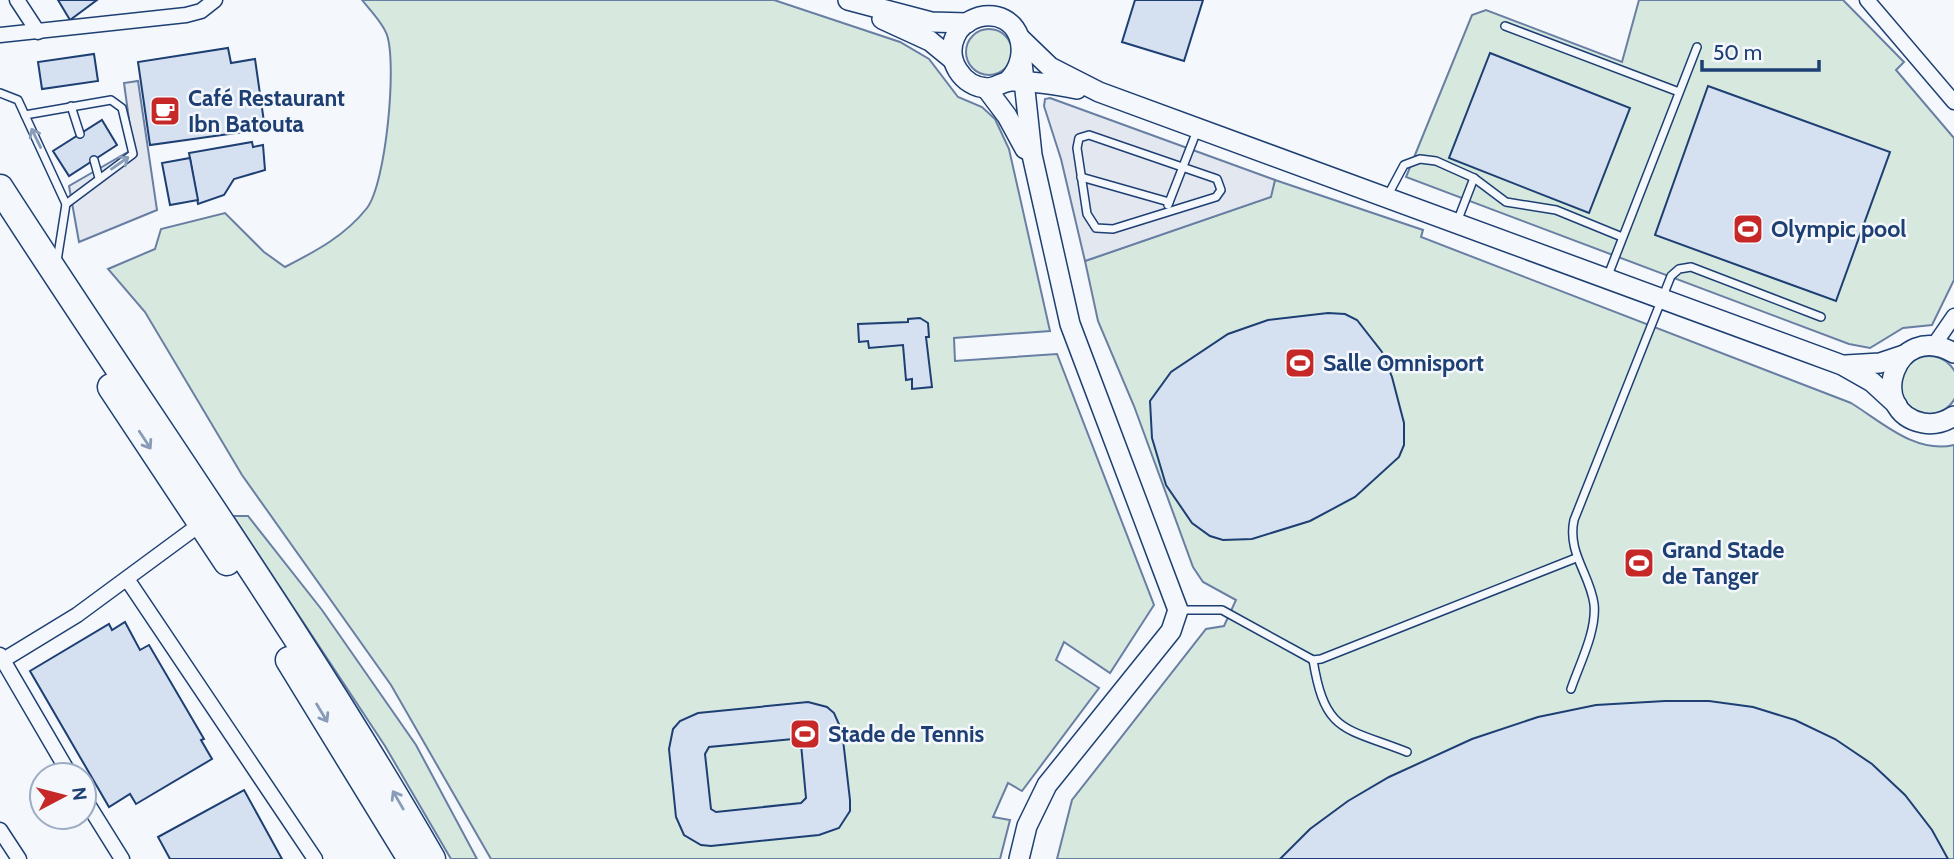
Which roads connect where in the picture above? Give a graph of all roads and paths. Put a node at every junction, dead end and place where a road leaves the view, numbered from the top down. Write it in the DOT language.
graph roads {
  1 [pos="18,0"];
  2 [pos="215,0"];
  3 [pos="848,0"];
  4 [pos="1869,1"];
  5 [pos="868,7"];
  6 [pos="967,23"];
  7 [pos="1505,26"];
  8 [pos="38,32"];
  9 [pos="0,35"];
  10 [pos="1021,39"];
  11 [pos="1697,47"];
  12 [pos="952,59"];
  13 [pos="1017,75"];
  14 [pos="986,88"];
  15 [pos="1099,92"];
  16 [pos="1679,92"];
  17 [pos="0,93"];
  18 [pos="1954,103"];
  19 [pos="71,106"];
  20 [pos="25,115"];
  21 [pos="1199,128"];
  22 [pos="80,134"];
  23 [pos="94,160"];
  24 [pos="1182,168"];
  25 [pos="1081,177"];
  26 [pos="99,178"];
  27 [pos="1474,178"];
  28 [pos="1038,179"];
  29 [pos="0,188"];
  30 [pos="1388,196"];
  31 [pos="1169,202"];
  32 [pos="66,204"];
  33 [pos="1165,212"];
  34 [pos="0,219"];
  35 [pos="1456,223"];
  36 [pos="1622,237"];
  37 [pos="54,272"];
  38 [pos="1606,278"];
  39 [pos="1660,298"];
  40 [pos="1954,316"];
  41 [pos="1821,317"];
  42 [pos="1934,345"];
  43 [pos="1954,353"];
  44 [pos="1904,355"];
  45 [pos="1842,365"];
  46 [pos="1897,405"];
  47 [pos="1954,416"];
  48 [pos="208,519"];
  49 [pos="1576,558"];
  50 [pos="127,579"];
  51 [pos="1178,610"];
  52 [pos="1,659"];
  53 [pos="1313,660"];
  54 [pos="1571,690"];
  55 [pos="1406,752"];
  56 [pos="62,761"];
  57 [pos="98,820"];
  58 [pos="0,830"];
  59 [pos="19,859"];
  60 [pos="122,859"];
  61 [pos="314,859"];
  62 [pos="411,859"];
  63 [pos="432,859"];
  64 [pos="1019,859"];
  1 -- 8 [label="street"];
  2 -- 8 [label="street"];
  3 -- 5 [label="street"];
  4 -- 18 [label="street"];
  5 -- 6 [label="street"];
  5 -- 12 [label="street"];
  6 -- 10 [label="street"];
  6 -- 12 [label="street"];
  7 -- 16 [label="lane"];
  8 -- 9 [label="street"];
  10 -- 13 [label="street"];
  10 -- 15 [label="street"];
  11 -- 16 [label="lane"];
  12 -- 14 [label="street"];
  13 -- 14 [label="street"];
  13 -- 15 [label="street"];
  13 -- 28 [label="street"];
  14 -- 28 [label="street"];
  15 -- 21 [label="street"];
  16 -- 36 [label="lane"];
  17 -- 20 [label="lane"];
  19 -- 20 [label="lane"];
  19 -- 22 [label="lane"];
  26 -- 19 [label="lane, one-way"];
  32 -- 20 [label="lane, one-way"];
  21 -- 24 [label="lane"];
  21 -- 30 [label="street"];
  23 -- 26 [label="lane"];
  24 -- 25 [label="lane"];
  24 -- 31 [label="lane"];
  24 -- 33 [label="lane"];
  25 -- 31 [label="lane"];
  25 -- 33 [label="lane"];
  26 -- 32 [label="lane"];
  27 -- 30 [label="lane"];
  27 -- 35 [label="lane"];
  27 -- 36 [label="lane"];
  28 -- 51 [label="street"];
  29 -- 37 [label="highway"];
  30 -- 35 [label="street"];
  31 -- 33 [label="lane"];
  32 -- 37 [label="lane"];
  34 -- 48 [label="highway, one-way"];
  35 -- 38 [label="street"];
  36 -- 38 [label="lane"];
  37 -- 48 [label="highway"];
  38 -- 39 [label="street"];
  39 -- 41 [label="lane"];
  39 -- 45 [label="street"];
  39 -- 49 [label="lane"];
  40 -- 42 [label="street"];
  42 -- 43 [label="street"];
  42 -- 44 [label="street"];
  44 -- 45 [label="street"];
  44 -- 46 [label="street"];
  45 -- 46 [label="street"];
  46 -- 47 [label="street"];
  48 -- 50 [label="street"];
  48 -- 62 [label="highway, one-way"];
  63 -- 48 [label="highway, one-way"];
  49 -- 53 [label="lane"];
  49 -- 54 [label="lane"];
  50 -- 52 [label="street"];
  50 -- 61 [label="street"];
  51 -- 53 [label="lane"];
  51 -- 64 [label="street"];
  52 -- 56 [label="street"];
  53 -- 55 [label="lane"];
  57 -- 60 [label="street"];
  58 -- 59 [label="street"];
}
